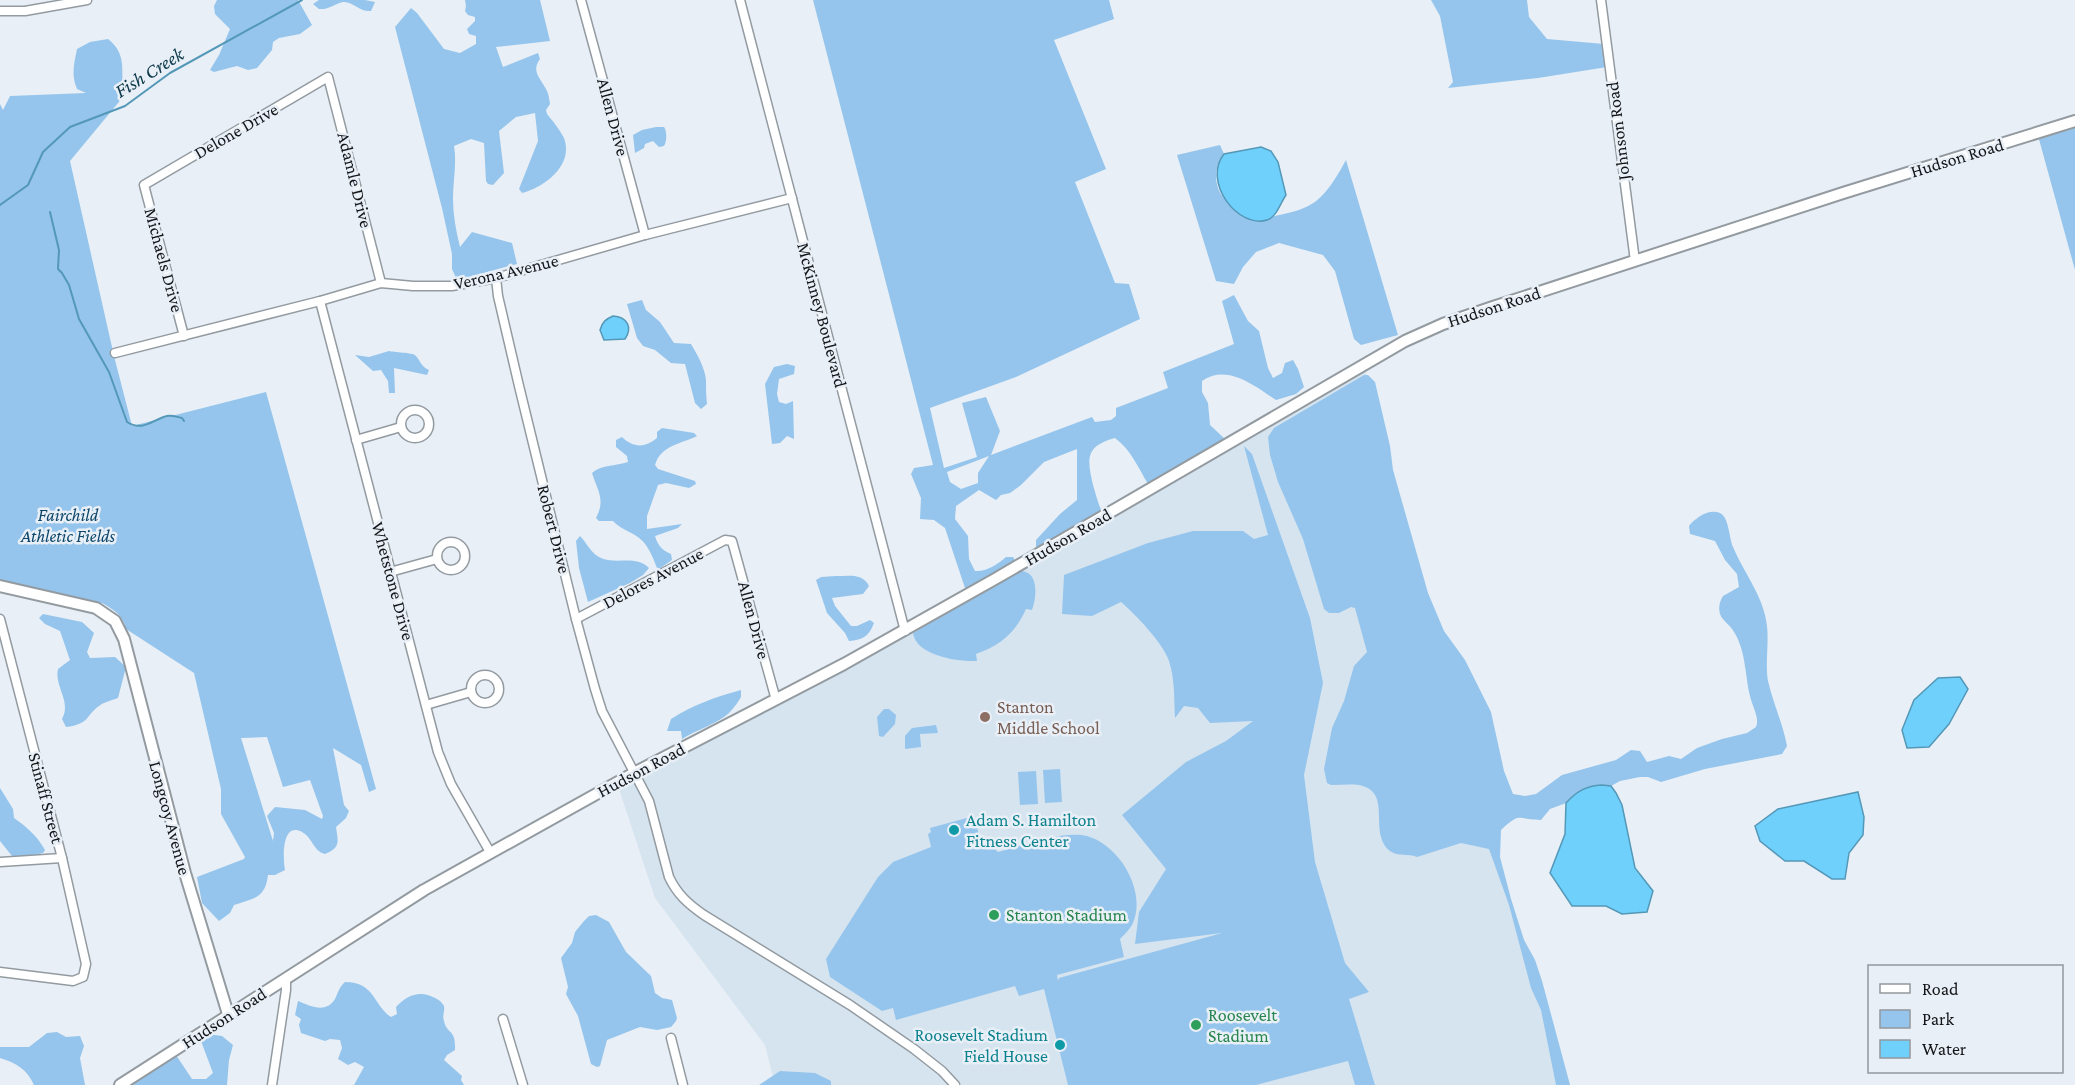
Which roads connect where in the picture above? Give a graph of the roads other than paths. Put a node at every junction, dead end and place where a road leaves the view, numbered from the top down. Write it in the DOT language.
graph roads {
  1 [pos="87,0"];
  2 [pos="581,0"];
  3 [pos="740,0"];
  4 [pos="1601,0"];
  5 [pos="0,11"];
  6 [pos="328,77"];
  7 [pos="2075,121"];
  8 [pos="144,185"];
  9 [pos="792,198"];
  10 [pos="645,235"];
  11 [pos="1635,261"];
  12 [pos="496,278"];
  13 [pos="381,283"];
  14 [pos="320,301"];
  15 [pos="184,336"];
  16 [pos="115,353"];
  17 [pos="401,427"];
  18 [pos="356,440"];
  19 [pos="732,541"];
  20 [pos="437,560"];
  21 [pos="390,572"];
  22 [pos="0,586"];
  23 [pos="0,619"];
  24 [pos="576,619"];
  25 [pos="904,631"];
  26 [pos="471,692"];
  27 [pos="776,700"];
  28 [pos="426,705"];
  29 [pos="634,773"];
  30 [pos="490,852"];
  31 [pos="62,858"];
  32 [pos="0,862"];
  33 [pos="0,972"];
  34 [pos="285,978"];
  35 [pos="228,1014"];
  36 [pos="503,1019"];
  37 [pos="671,1038"];
  38 [pos="120,1085"];
  39 [pos="272,1085"];
  40 [pos="523,1085"];
  41 [pos="683,1085"];
  42 [pos="955,1085"];
  1 -- 5 [label="street"];
  2 -- 10 [label="street, Allen Drive"];
  3 -- 9 [label="street, McKinney Boulevard"];
  4 -- 11 [label="street, Johnson Road"];
  6 -- 8 [label="street, Delone Drive"];
  6 -- 13 [label="street, Adamle Drive"];
  7 -- 11 [label="street, Hudson Road"];
  8 -- 15 [label="street, Michaels Drive"];
  9 -- 10 [label="street, Verona Avenue"];
  9 -- 25 [label="street, McKinney Boulevard"];
  10 -- 12 [label="street, Verona Avenue"];
  11 -- 25 [label="street, Hudson Road"];
  12 -- 13 [label="street, Verona Avenue"];
  12 -- 24 [label="street, Robert Drive"];
  13 -- 14 [label="street, Verona Avenue"];
  14 -- 15 [label="street, Verona Avenue"];
  14 -- 18 [label="street, Whetstone Drive"];
  15 -- 16 [label="street, Verona Avenue"];
  17 -- 18 [label="street"];
  18 -- 21 [label="street, Whetstone Drive"];
  19 -- 24 [label="street, Delores Avenue"];
  19 -- 27 [label="street, Allen Drive"];
  20 -- 21 [label="street"];
  21 -- 28 [label="street, Whetstone Drive"];
  22 -- 35 [label="street, Longcoy Avenue"];
  23 -- 31 [label="street, Stinaff Street"];
  24 -- 29 [label="street, Robert Drive"];
  25 -- 27 [label="street, Hudson Road"];
  26 -- 28 [label="street"];
  27 -- 29 [label="street, Hudson Road"];
  28 -- 30 [label="street, Whetstone Drive"];
  29 -- 30 [label="street, Hudson Road"];
  29 -- 42 [label="street, Robert Drive"];
  30 -- 34 [label="street, Hudson Road"];
  31 -- 32 [label="street"];
  31 -- 33 [label="street, Stinaff Street"];
  34 -- 35 [label="street, Hudson Road"];
  34 -- 39 [label="street"];
  35 -- 38 [label="street, Hudson Road"];
  36 -- 40 [label="street"];
  37 -- 41 [label="street"];
}
